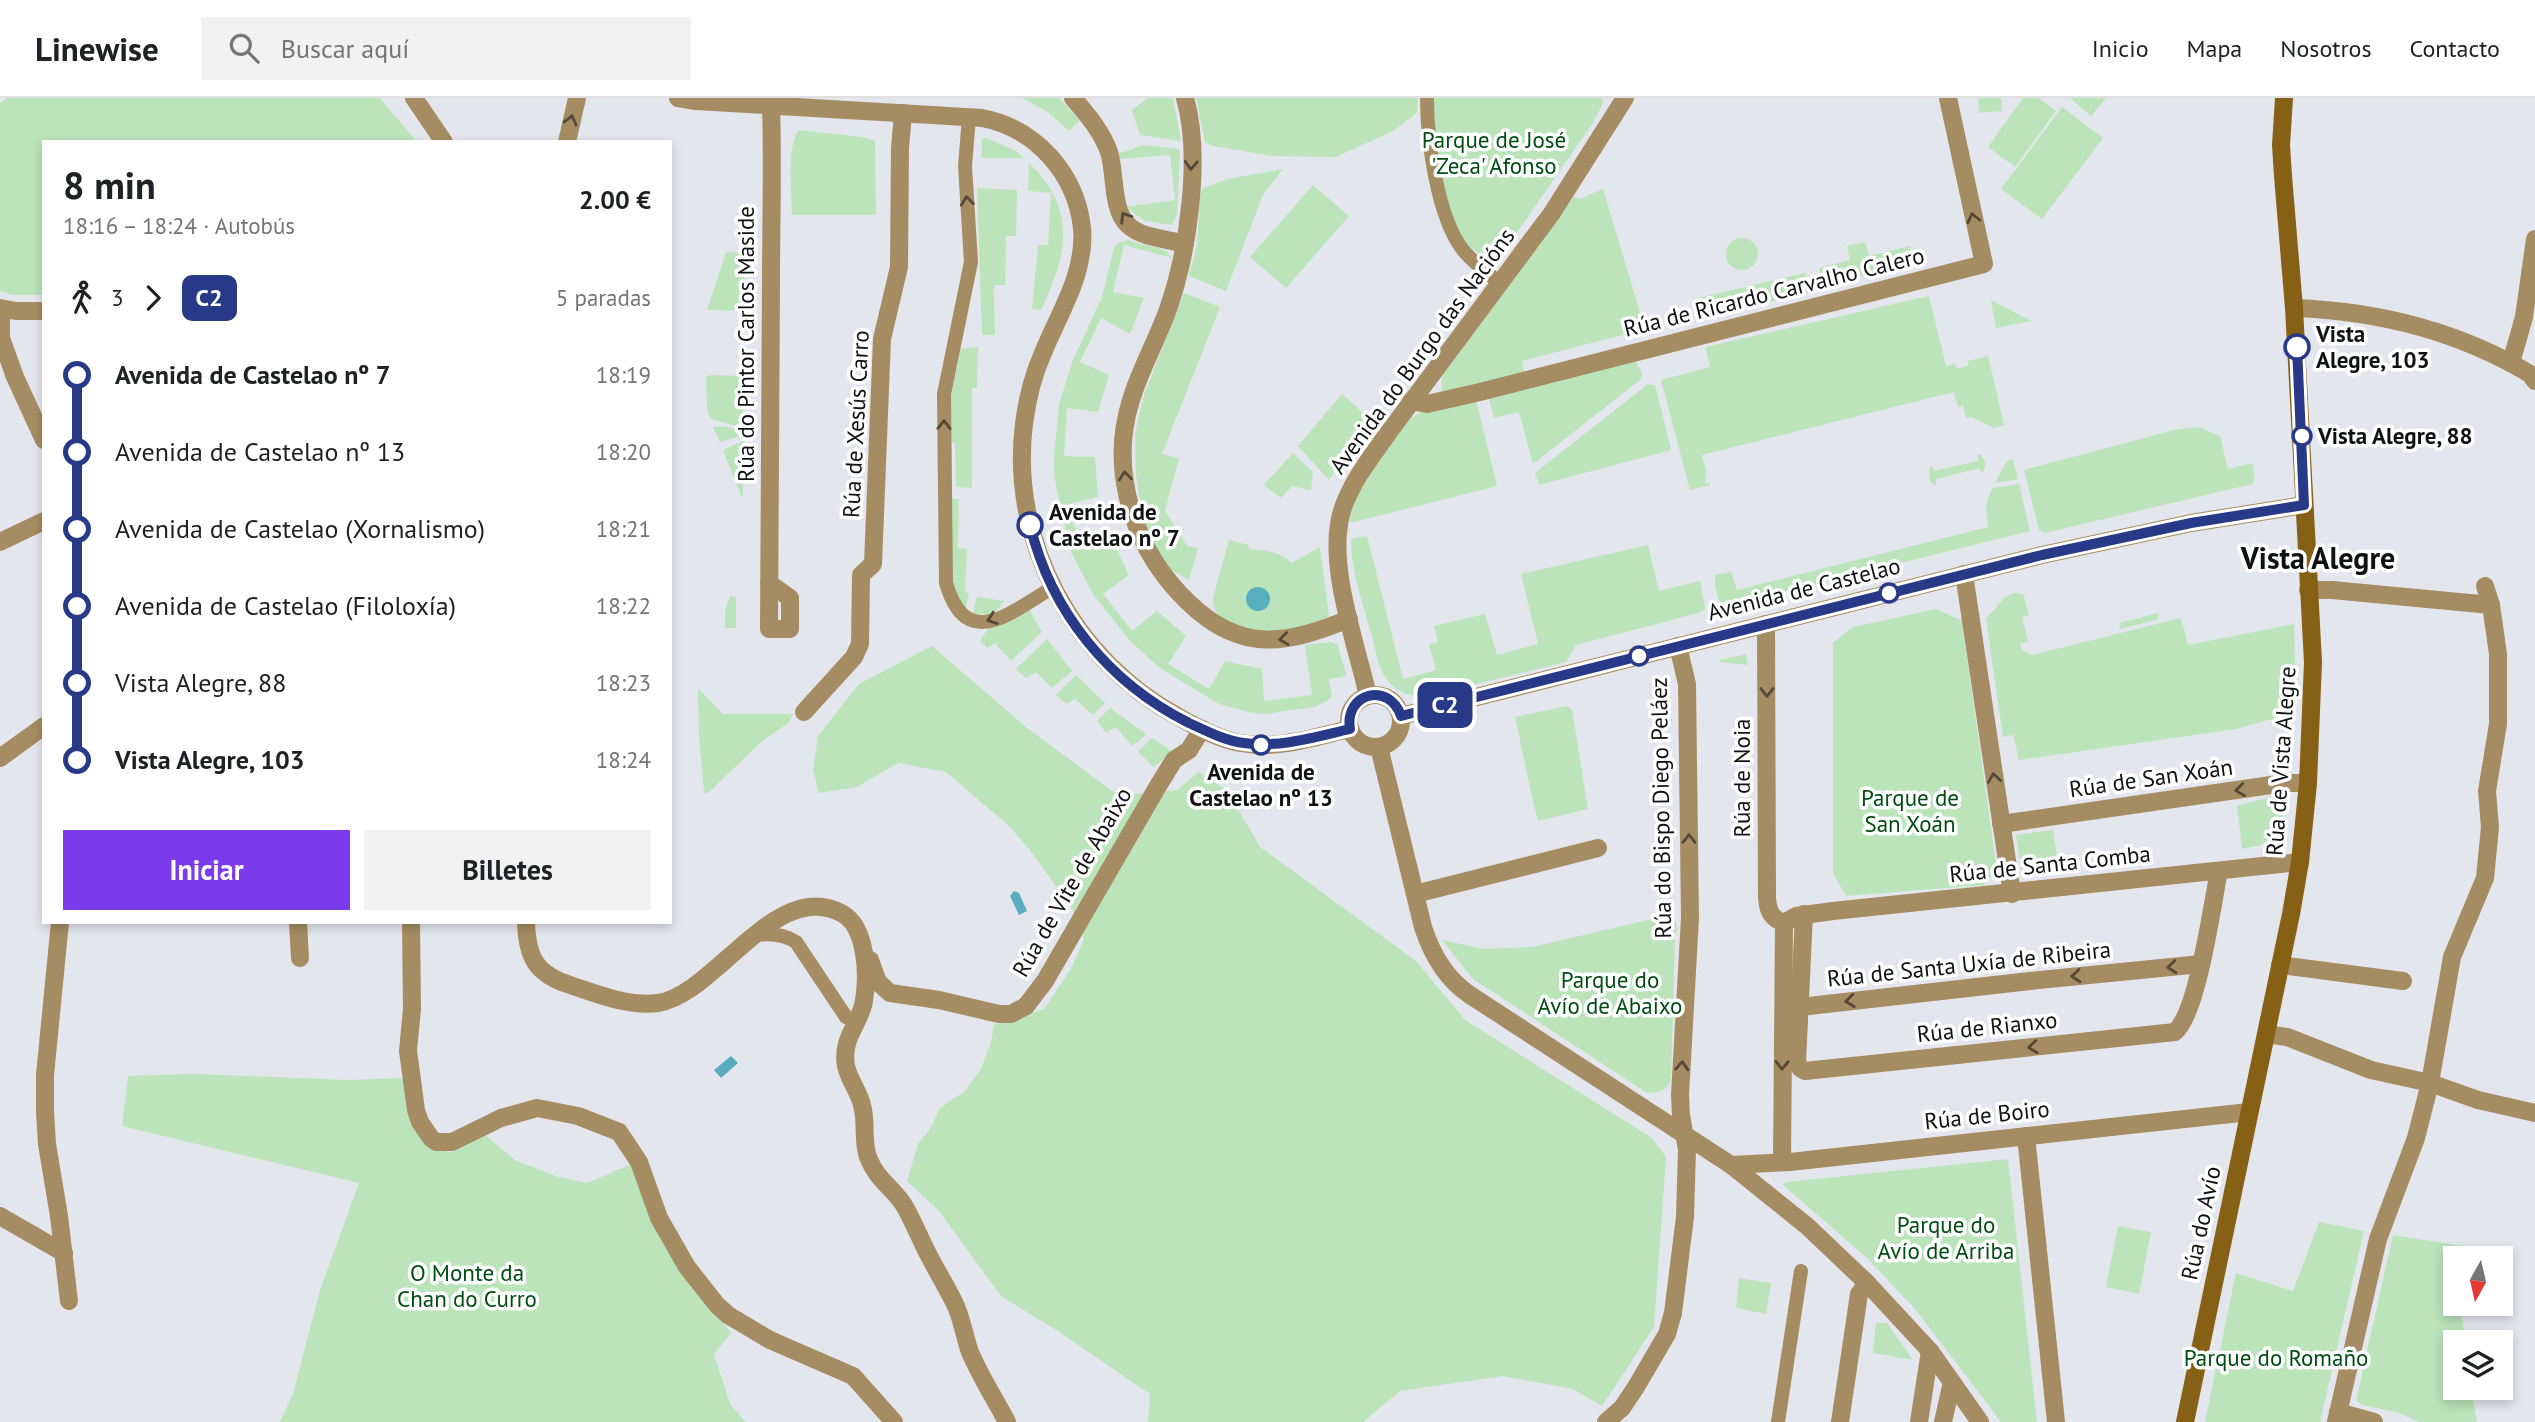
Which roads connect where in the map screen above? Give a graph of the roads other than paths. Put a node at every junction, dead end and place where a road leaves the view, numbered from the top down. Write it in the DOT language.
graph roads {
  1 [pos="414,98"];
  2 [pos="577,98"];
  3 [pos="678,98"];
  4 [pos="1073,98"];
  5 [pos="1185,98"];
  6 [pos="1427,98"];
  7 [pos="1625,98"];
  8 [pos="1948,98"];
  9 [pos="2284,98"];
  10 [pos="707,100"];
  11 [pos="771,105"];
  12 [pos="903,113"];
  13 [pos="969,117"];
  14 [pos="443,140"];
  15 [pos="566,140"];
  16 [pos="2535,239"];
  17 [pos="1185,244"];
  18 [pos="1499,282"];
  19 [pos="2294,308"];
  20 [pos="0,309"];
  21 [pos="42,311"];
  22 [pos="2511,363"];
  23 [pos="2535,381"];
  24 [pos="1411,401"];
  25 [pos="42,436"];
  26 [pos="2304,505"];
  27 [pos="42,522"];
  28 [pos="0,542"];
  29 [pos="1964,574"];
  30 [pos="769,583"];
  31 [pos="2485,586"];
  32 [pos="1052,588"];
  33 [pos="2308,590"];
  34 [pos="2491,605"];
  35 [pos="1349,619"];
  36 [pos="1766,624"];
  37 [pos="1678,646"];
  38 [pos="1368,696"];
  39 [pos="804,712"];
  40 [pos="1401,716"];
  41 [pos="42,727"];
  42 [pos="1202,729"];
  43 [pos="1350,729"];
  44 [pos="1379,747"];
  45 [pos="0,758"];
  46 [pos="2308,783"];
  47 [pos="2001,824"];
  48 [pos="1598,848"];
  49 [pos="2300,862"];
  50 [pos="2219,872"];
  51 [pos="1415,894"];
  52 [pos="2012,894"];
  53 [pos="1804,914"];
  54 [pos="1784,923"];
  55 [pos="60,924"];
  56 [pos="298,924"];
  57 [pos="411,924"];
  58 [pos="526,924"];
  59 [pos="757,935"];
  60 [pos="863,950"];
  61 [pos="300,958"];
  62 [pos="2201,964"];
  63 [pos="2280,965"];
  64 [pos="2403,981"];
  65 [pos="1800,1007"];
  66 [pos="855,1023"];
  67 [pos="2266,1034"];
  68 [pos="2430,1083"];
  69 [pos="1680,1095"];
  70 [pos="1644,1108"];
  71 [pos="2249,1112"];
  72 [pos="2535,1113"];
  73 [pos="1684,1134"];
  74 [pos="2026,1136"];
  75 [pos="1782,1162"];
  76 [pos="1731,1165"];
  77 [pos="0,1216"];
  78 [pos="64,1253"];
  79 [pos="1801,1271"];
  80 [pos="1867,1283"];
  81 [pos="68,1301"];
  82 [pos="1930,1351"];
  83 [pos="1952,1382"];
  84 [pos="2337,1417"];
  85 [pos="894,1422"];
  86 [pos="1007,1422"];
  87 [pos="1606,1422"];
  88 [pos="1779,1422"];
  89 [pos="1840,1422"];
  90 [pos="1919,1422"];
  91 [pos="1943,1422"];
  92 [pos="1980,1422"];
  93 [pos="2056,1422"];
  94 [pos="2185,1422"];
  95 [pos="2374,1422"];
  1 -- 14 [label="street"];
  15 -- 2 [label="street, one-way"];
  3 -- 10 [label="street"];
  17 -- 4 [label="street, one-way"];
  5 -- 17 [label="street, one-way"];
  6 -- 18 [label="street"];
  7 -- 18 [label="street, Avenida do Burgo das Nacións"];
  24 -- 8 [label="street, Rúa de Ricardo Carvalho Calero, one-way"];
  9 -- 19 [label="main road, Rúa de Vista Alegre"];
  10 -- 11 [label="street"];
  11 -- 12 [label="street"];
  11 -- 30 [label="street, Rúa do Pintor Carlos Maside"];
  12 -- 13 [label="street"];
  12 -- 39 [label="street, Rúa de Xesús Carro"];
  13 -- 32 [label="street"];
  32 -- 13 [label="street, one-way"];
  16 -- 22 [label="street"];
  35 -- 17 [label="street, one-way"];
  18 -- 24 [label="street, Avenida do Burgo das Nacións"];
  19 -- 22 [label="street"];
  19 -- 26 [label="main road, Rúa de Vista Alegre"];
  20 -- 21 [label="street"];
  20 -- 25 [label="street"];
  22 -- 23 [label="street"];
  24 -- 35 [label="street, Avenida do Burgo das Nacións"];
  26 -- 29 [label="street, Avenida de Castelao"];
  26 -- 33 [label="main road, Rúa de Vista Alegre"];
  27 -- 28 [label="street"];
  29 -- 36 [label="street, Avenida de Castelao"];
  47 -- 29 [label="street, one-way"];
  31 -- 34 [label="street"];
  32 -- 42 [label="street"];
  33 -- 34 [label="street"];
  33 -- 46 [label="main road, Rúa de Vista Alegre"];
  34 -- 68 [label="street"];
  35 -- 38 [label="street, Avenida do Burgo das Nacións"];
  36 -- 37 [label="street, Avenida de Castelao"];
  36 -- 54 [label="street, Rúa de Noia, one-way"];
  37 -- 40 [label="street, Avenida de Castelao"];
  69 -- 37 [label="street, Rúa do Bispo Diego Peláez, one-way"];
  38 -- 40 [label="street"];
  38 -- 43 [label="street"];
  40 -- 44 [label="street"];
  41 -- 45 [label="street"];
  42 -- 43 [label="street"];
  42 -- 60 [label="street, Rúa de Vite de Abaixo"];
  43 -- 44 [label="street"];
  44 -- 51 [label="street"];
  46 -- 47 [label="street, Rúa de San Xoán, one-way"];
  46 -- 49 [label="main road, Rúa de Vista Alegre"];
  47 -- 52 [label="street"];
  48 -- 51 [label="street"];
  49 -- 50 [label="street, Rúa de Santa Comba"];
  49 -- 63 [label="main road, Rúa de Vista Alegre"];
  50 -- 52 [label="street, Rúa de Santa Comba"];
  50 -- 62 [label="street"];
  51 -- 70 [label="street"];
  52 -- 53 [label="street, Rúa de Santa Comba"];
  53 -- 54 [label="street"];
  53 -- 65 [label="street"];
  54 -- 75 [label="street, one-way"];
  55 -- 78 [label="street"];
  56 -- 61 [label="street"];
  57 -- 85 [label="street"];
  58 -- 59 [label="street, Rúa de Vite de Abaixo"];
  59 -- 60 [label="street, Rúa de Vite de Abaixo"];
  59 -- 66 [label="street"];
  60 -- 66 [label="street, Rúa de Vite de Abaixo"];
  62 -- 65 [label="street, Rúa de Santa Uxía de Ribeira, one-way"];
  62 -- 65 [label="street, Rúa de Rianxo, one-way"];
  63 -- 64 [label="street"];
  63 -- 67 [label="main road, Rúa de Vista Alegre"];
  66 -- 86 [label="street, Rúa de Vite de Abaixo"];
  67 -- 68 [label="street"];
  67 -- 71 [label="main road, Rúa do Avío"];
  68 -- 72 [label="street"];
  68 -- 84 [label="street"];
  69 -- 70 [label="street"];
  69 -- 73 [label="street, Rúa do Bispo Diego Peláez"];
  70 -- 73 [label="street"];
  71 -- 74 [label="street, Rúa de Boiro"];
  71 -- 94 [label="main road, Rúa do Avío"];
  73 -- 76 [label="street"];
  73 -- 87 [label="street, Rúa do Bispo Diego Peláez"];
  74 -- 75 [label="street, Rúa de Boiro"];
  74 -- 93 [label="street"];
  75 -- 76 [label="street, Rúa de Boiro"];
  76 -- 80 [label="street"];
  77 -- 78 [label="street"];
  78 -- 81 [label="street"];
  79 -- 88 [label="street"];
  80 -- 82 [label="street"];
  80 -- 89 [label="street"];
  82 -- 83 [label="street"];
  82 -- 90 [label="street"];
  83 -- 91 [label="street"];
  83 -- 92 [label="street"];
  84 -- 95 [label="street"];
}
